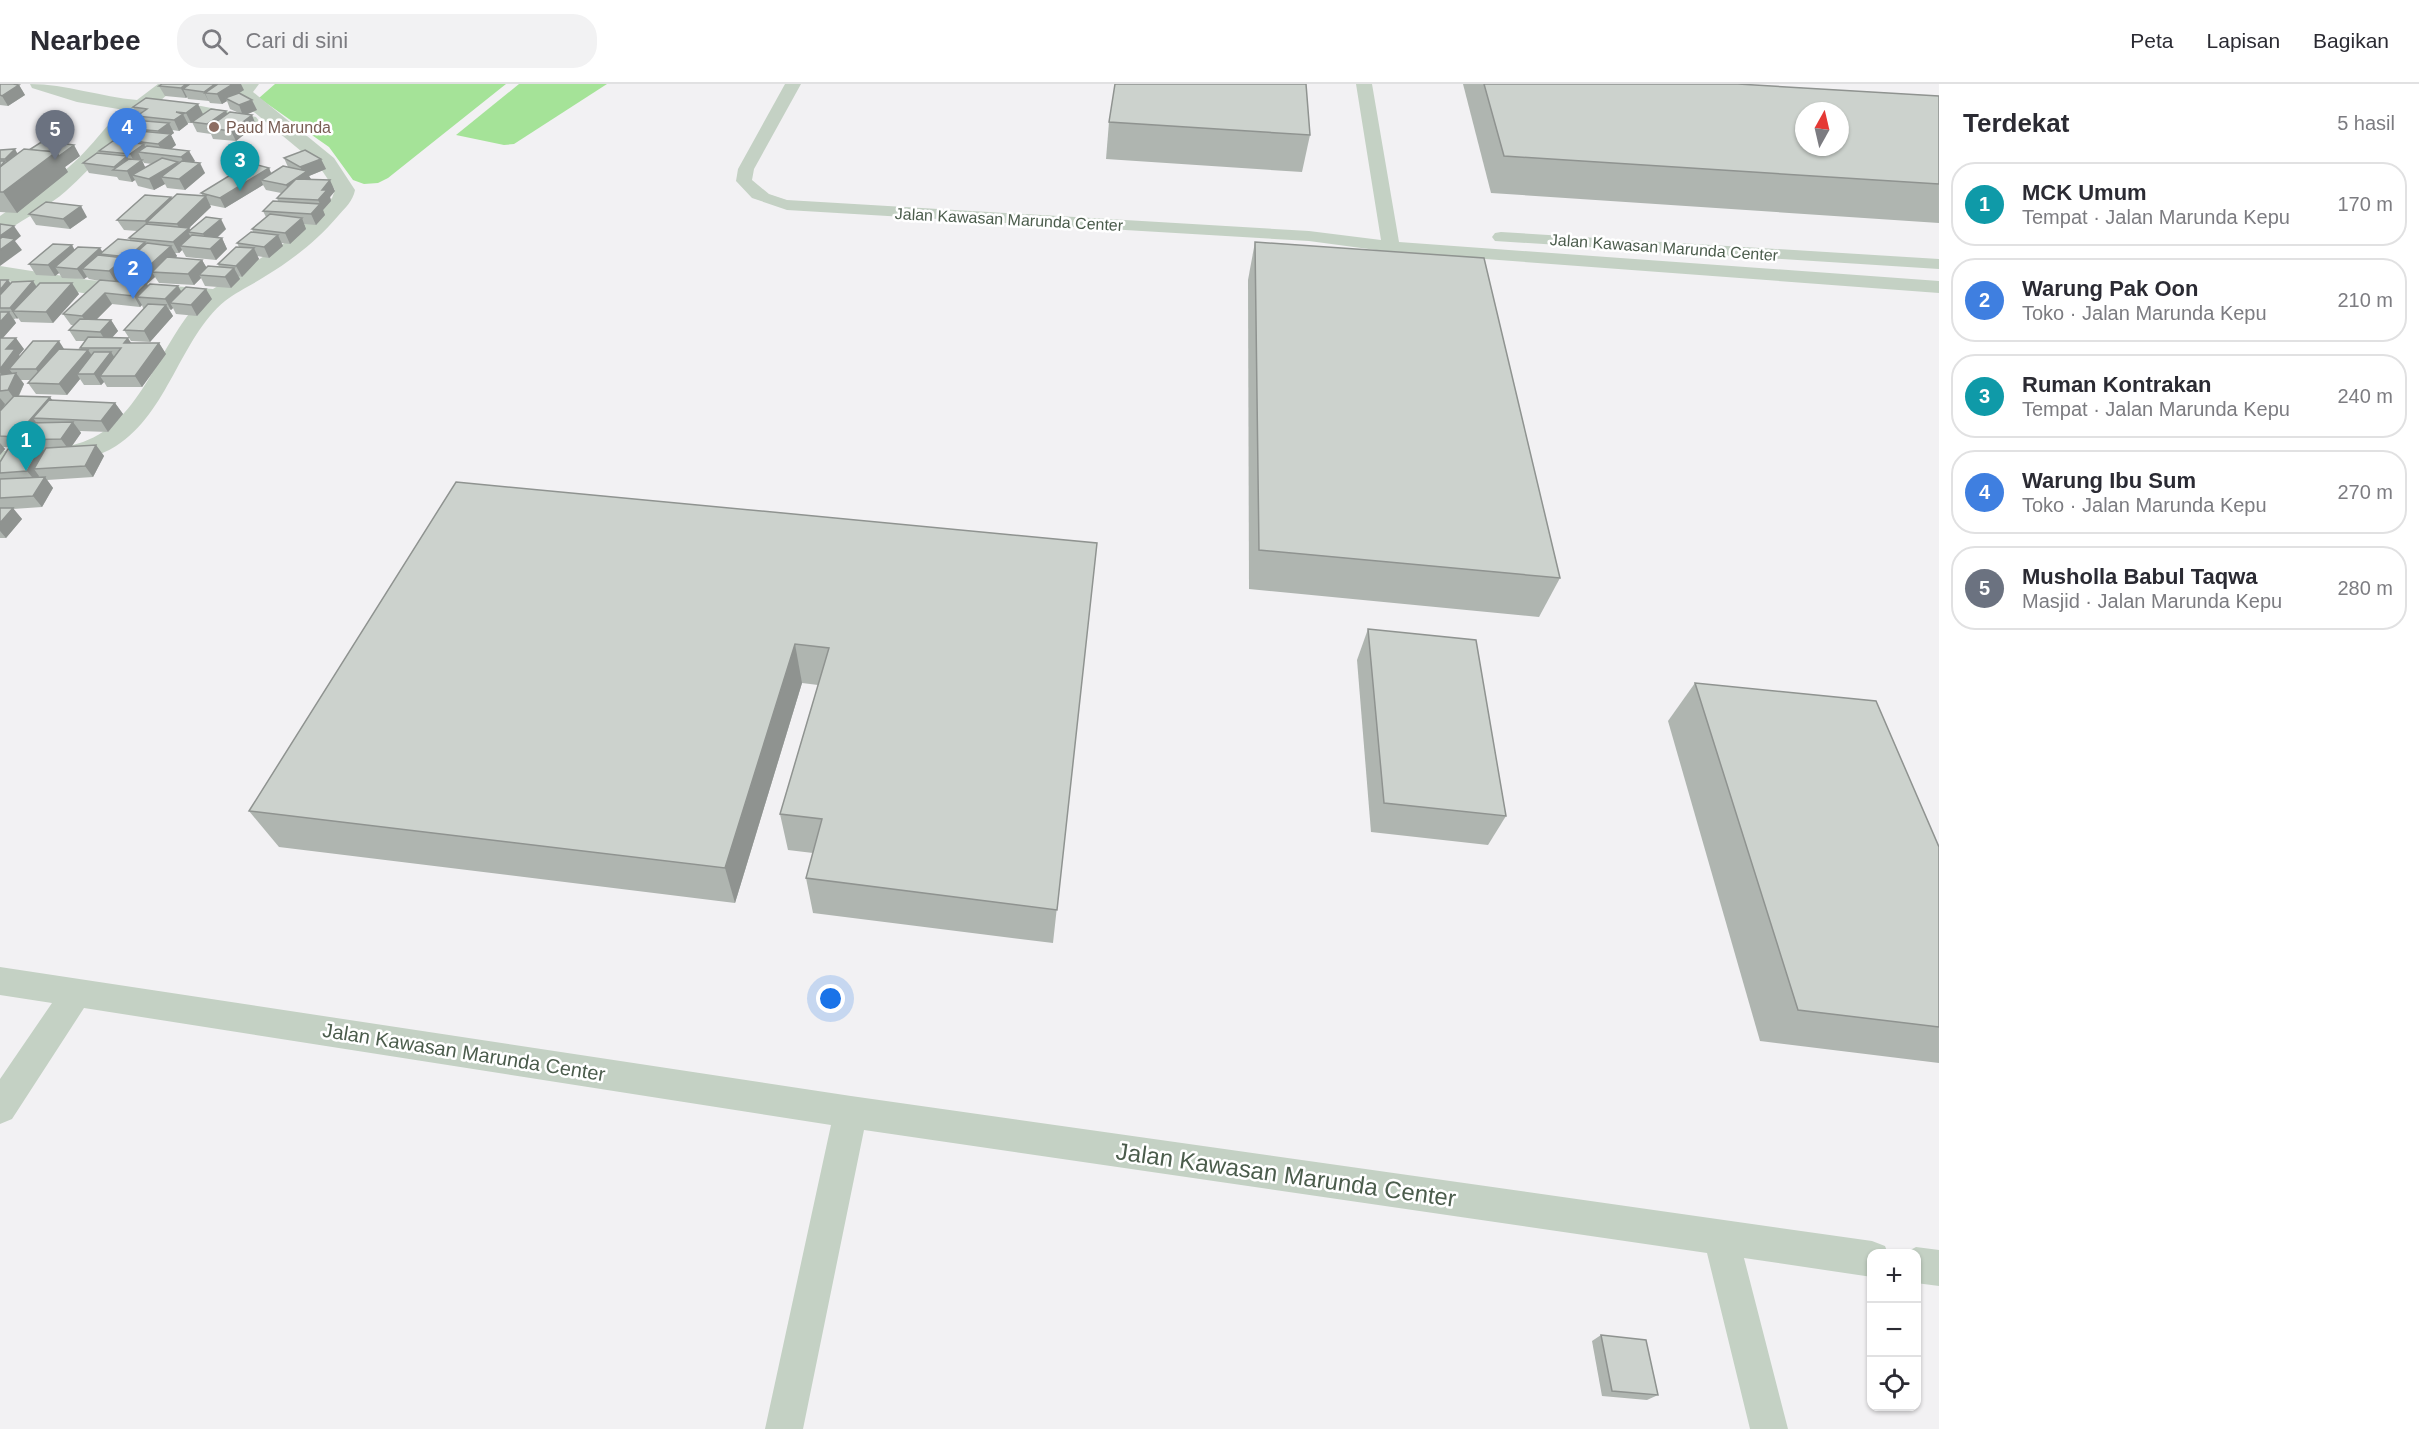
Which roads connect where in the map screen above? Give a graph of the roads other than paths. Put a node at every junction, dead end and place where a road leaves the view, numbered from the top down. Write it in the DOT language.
graph roads {
  1 [pos="39,84"];
  2 [pos="170,84"];
  3 [pos="250,84"];
  4 [pos="793,84"];
  5 [pos="1364,84"];
  6 [pos="139,108"];
  7 [pos="278,124"];
  8 [pos="106,138"];
  9 [pos="73,144"];
  10 [pos="0,225"];
  11 [pos="1437,233"];
  12 [pos="1485,236"];
  13 [pos="1390,239"];
  14 [pos="1939,264"];
  15 [pos="0,273"];
  16 [pos="1939,287"];
  17 [pos="217,296"];
  18 [pos="0,459"];
  19 [pos="0,981"];
  20 [pos="77,992"];
  21 [pos="0,1108"];
  22 [pos="851,1112"];
  23 [pos="1721,1238"];
  24 [pos="1867,1257"];
  25 [pos="1921,1266"];
  26 [pos="1939,1268"];
  27 [pos="784,1429"];
  28 [pos="1769,1429"];
  1 -- 6 [label="street"];
  2 -- 6 [label="street"];
  3 -- 7 [label="street"];
  4 -- 13 [label="lane, Jalan Kawasan Marunda Center"];
  5 -- 13 [label="lane"];
  6 -- 7 [label="street"];
  6 -- 8 [label="street"];
  7 -- 17 [label="street"];
  8 -- 9 [label="street"];
  8 -- 10 [label="street"];
  11 -- 13 [label="lane, Jalan Kawasan Marunda Center"];
  12 -- 14 [label="lane, Jalan Kawasan Marunda Center"];
  13 -- 16 [label="lane, Jalan Kawasan Marunda Center"];
  15 -- 17 [label="street"];
  17 -- 18 [label="street"];
  19 -- 20 [label="lane, Jalan Kawasan Marunda Center"];
  20 -- 21 [label="lane"];
  20 -- 22 [label="lane, Jalan Kawasan Marunda Center"];
  22 -- 23 [label="lane, Jalan Kawasan Marunda Center"];
  22 -- 27 [label="lane"];
  23 -- 24 [label="lane, Jalan Kawasan Marunda Center"];
  23 -- 28 [label="lane"];
  25 -- 26 [label="lane"];
}
